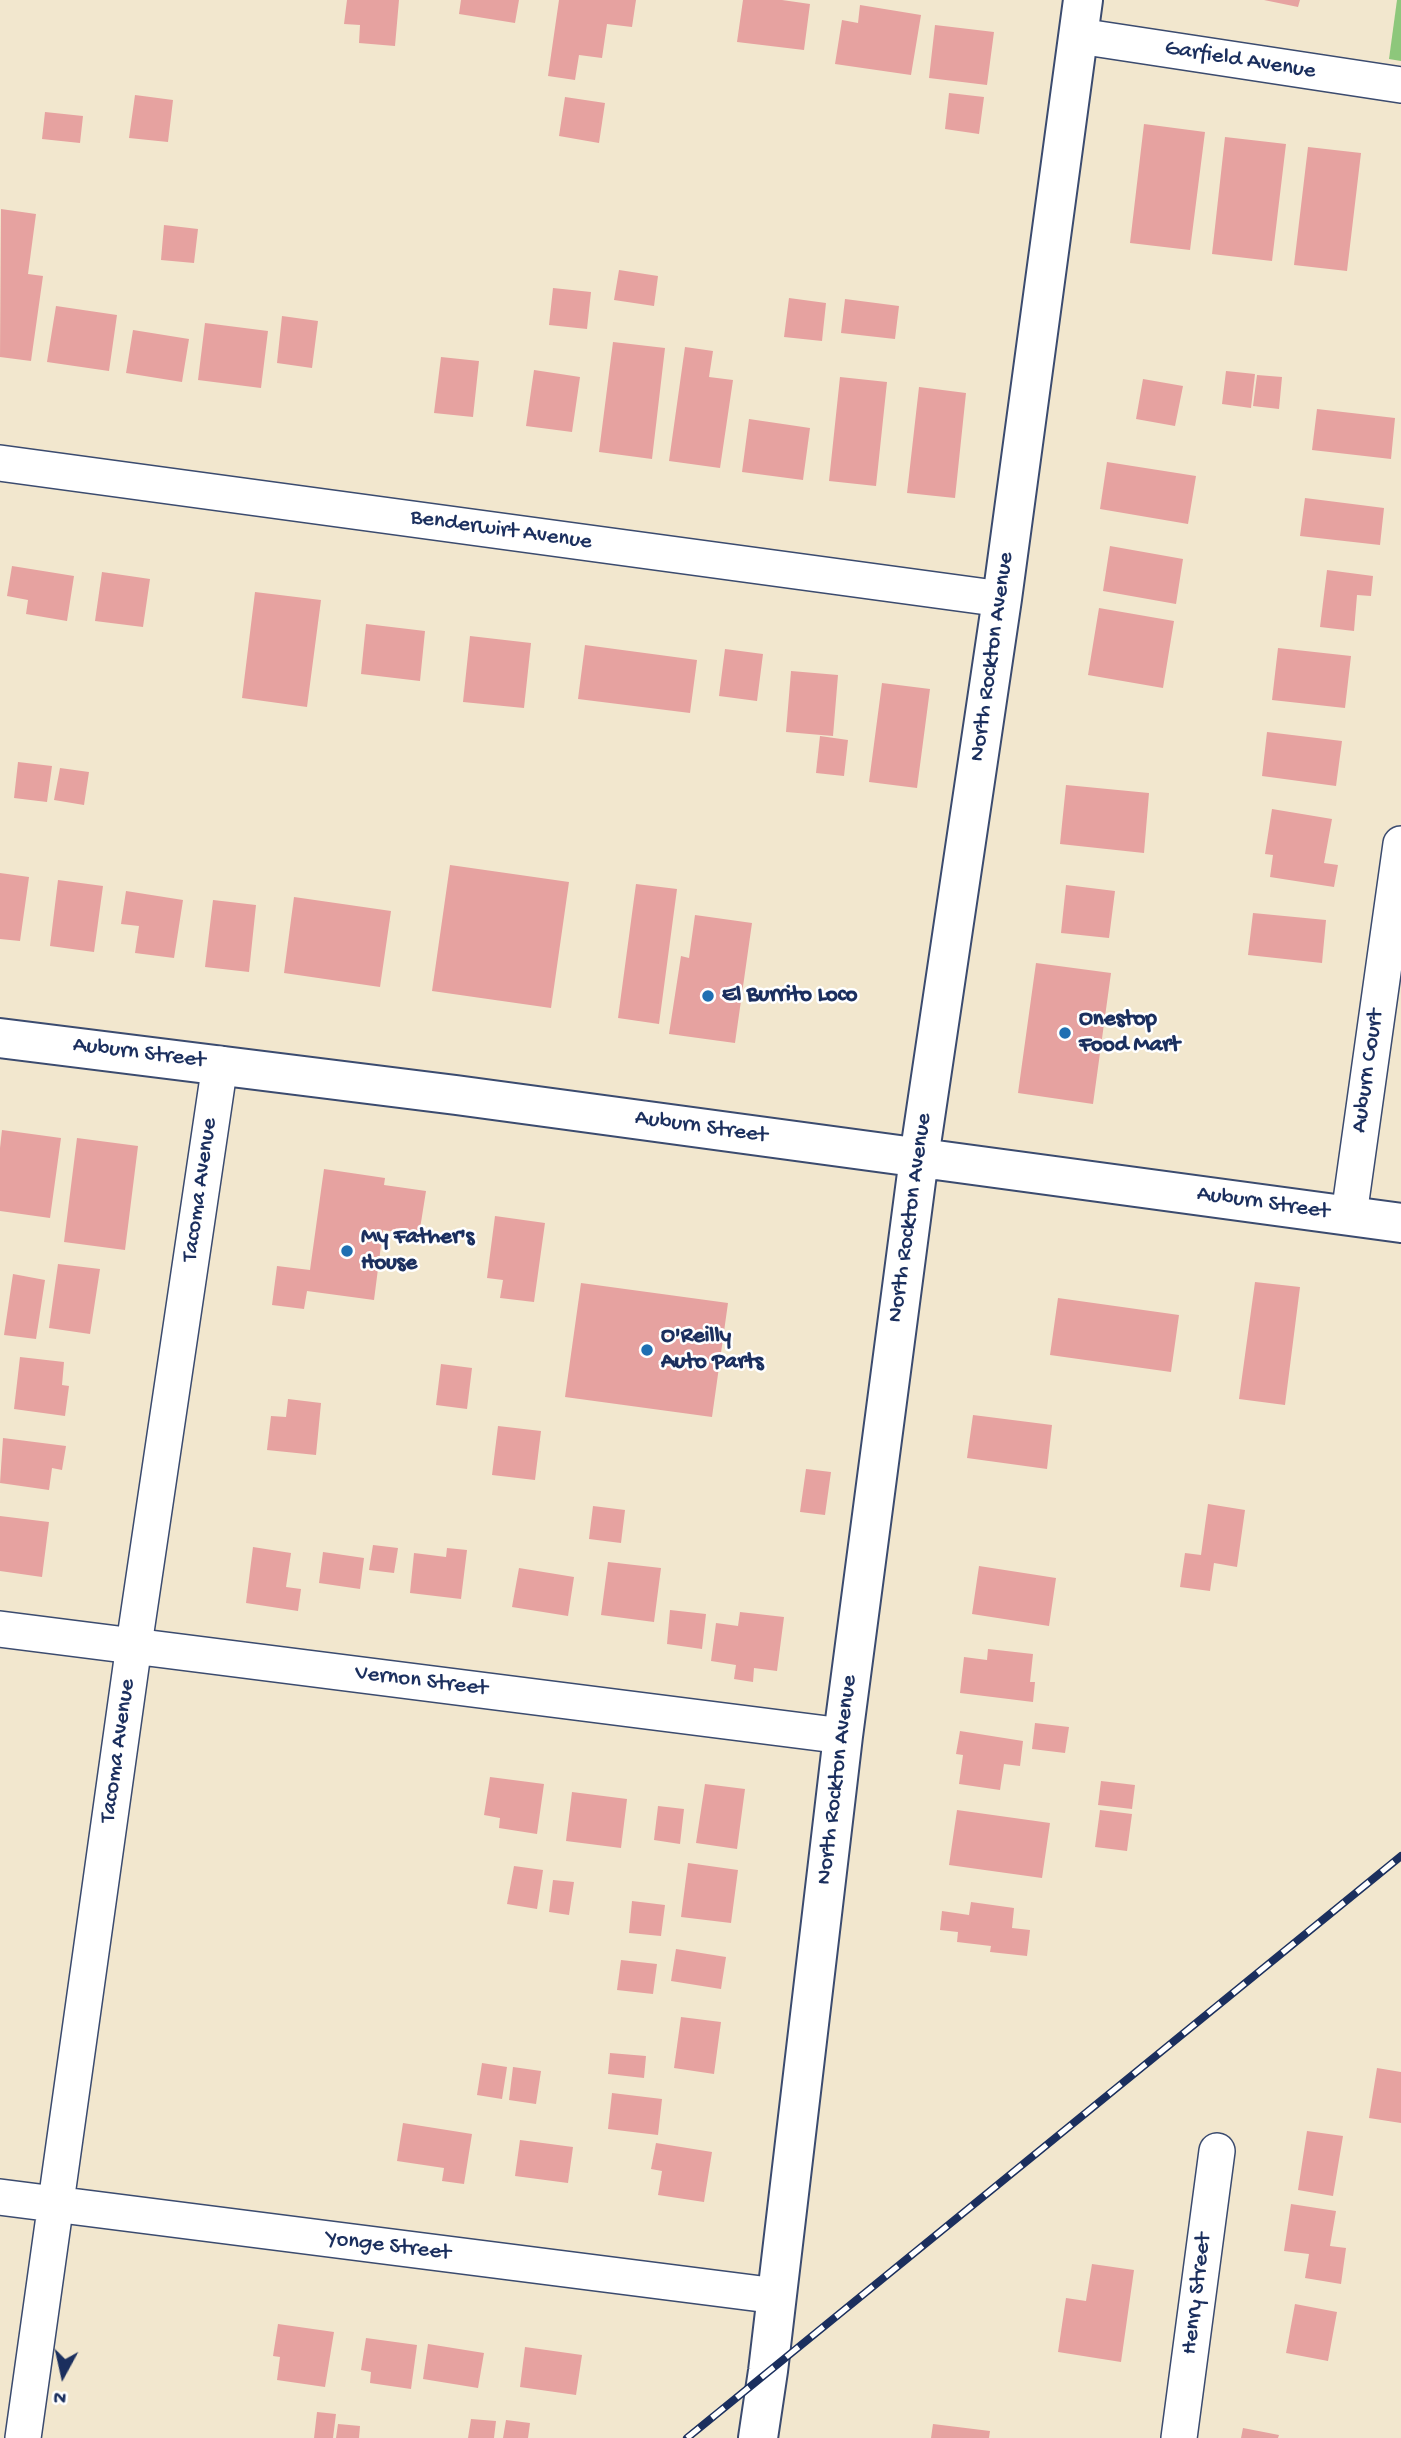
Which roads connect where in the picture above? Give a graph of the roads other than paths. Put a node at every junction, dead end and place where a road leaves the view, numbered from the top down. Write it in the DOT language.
graph roads {
  1 [pos="1081,18"];
  2 [pos="1401,85"];
  3 [pos="0,463"];
  4 [pos="1002,599"];
  5 [pos="1401,844"];
  6 [pos="0,1038"];
  7 [pos="220,1064"];
  8 [pos="919,1158"];
  9 [pos="1349,1215"];
  10 [pos="1401,1223"];
  11 [pos="0,1629"];
  12 [pos="134,1646"];
  13 [pos="843,1735"];
  14 [pos="1217,2151"];
  15 [pos="0,2197"];
  16 [pos="56,2204"];
  17 [pos="777,2296"];
  18 [pos="23,2438"];
  19 [pos="758,2438"];
  20 [pos="1179,2438"];
  1 -- 2 [label="street, Garfield Avenue"];
  1 -- 4 [label="main road, North Rockton Avenue"];
  3 -- 4 [label="street, Benderwirt Avenue"];
  4 -- 8 [label="main road, North Rockton Avenue"];
  5 -- 9 [label="street, Auburn Court"];
  6 -- 7 [label="main road, Auburn Street"];
  7 -- 8 [label="main road, Auburn Street"];
  7 -- 12 [label="street, Tacoma Avenue"];
  8 -- 9 [label="main road, Auburn Street"];
  8 -- 13 [label="main road, North Rockton Avenue"];
  9 -- 10 [label="main road, Auburn Street"];
  11 -- 12 [label="street, Vernon Street"];
  12 -- 13 [label="street, Vernon Street"];
  12 -- 16 [label="street, Tacoma Avenue"];
  13 -- 17 [label="main road, North Rockton Avenue"];
  14 -- 20 [label="street, Henry Street"];
  15 -- 16 [label="street, Yonge Street"];
  16 -- 17 [label="street, Yonge Street"];
  16 -- 18 [label="street, Tacoma Avenue"];
  17 -- 19 [label="main road, North Rockton Avenue"];
}
